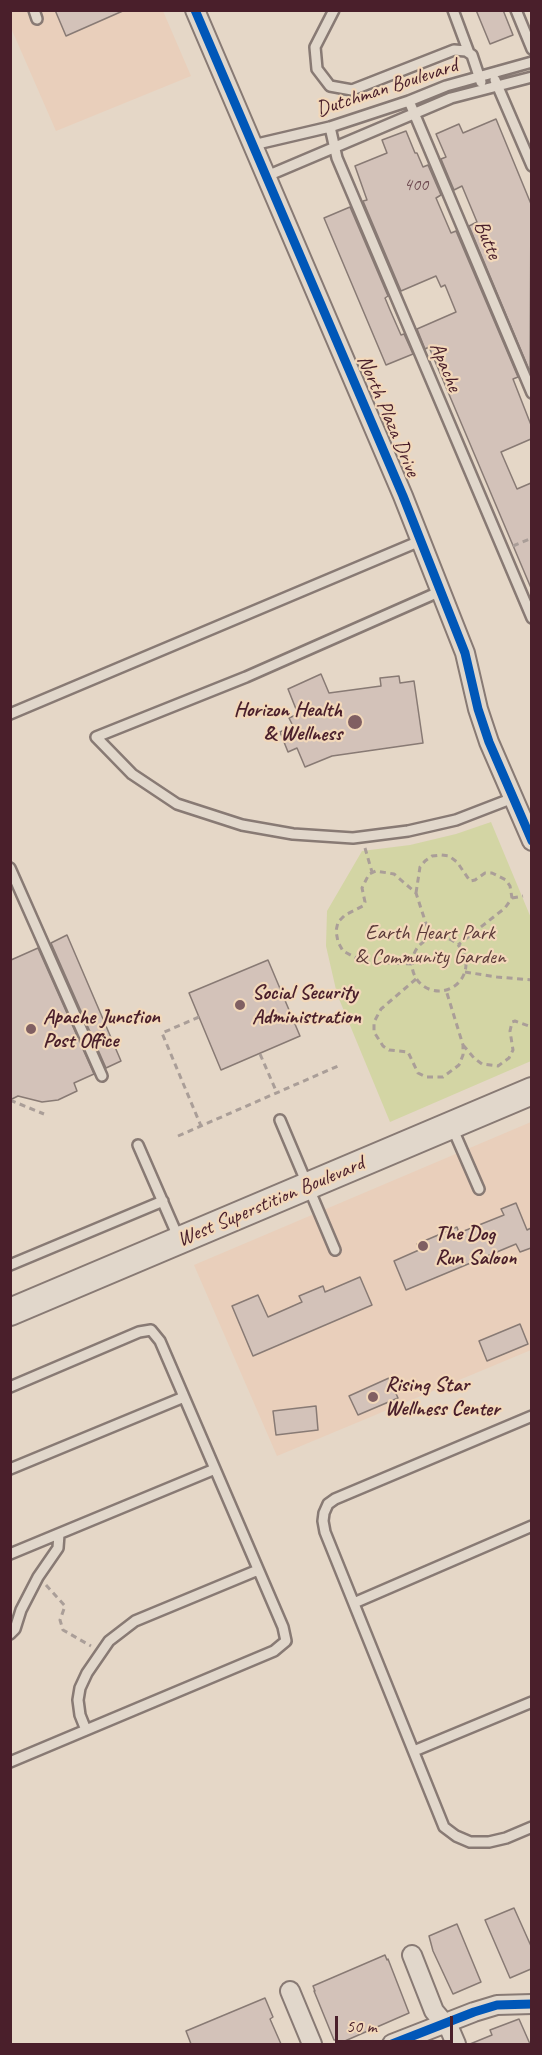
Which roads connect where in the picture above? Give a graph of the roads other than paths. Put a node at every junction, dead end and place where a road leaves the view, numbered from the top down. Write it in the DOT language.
graph roads {
  1 [pos="195,10"];
  2 [pos="334,10"];
  3 [pos="453,10"];
  4 [pos="516,10"];
  5 [pos="531,49"];
  6 [pos="470,53"];
  7 [pos="531,62"];
  8 [pos="492,73"];
  9 [pos="479,76"];
  10 [pos="531,77"];
  11 [pos="497,85"];
  12 [pos="483,89"];
  13 [pos="409,101"];
  14 [pos="414,113"];
  15 [pos="330,127"];
  16 [pos="253,145"];
  17 [pos="335,148"];
  18 [pos="531,166"];
  19 [pos="267,176"];
  20 [pos="531,393"];
  21 [pos="420,541"];
  22 [pos="441,591"];
  23 [pos="531,618"];
  24 [pos="10,714"];
  25 [pos="513,798"];
  26 [pos="531,841"];
  27 [pos="11,868"];
  28 [pos="102,1076"];
  29 [pos="531,1091"];
  30 [pos="280,1120"];
  31 [pos="452,1125"];
  32 [pos="138,1145"];
  33 [pos="308,1186"];
  34 [pos="479,1189"];
  35 [pos="164,1201"];
  36 [pos="180,1241"];
  37 [pos="335,1250"];
  38 [pos="10,1265"];
  39 [pos="10,1312"];
  40 [pos="10,1387"];
  41 [pos="184,1397"];
  42 [pos="531,1416"];
  43 [pos="10,1469"];
  44 [pos="215,1469"];
  45 [pos="531,1526"];
  46 [pos="59,1534"];
  47 [pos="10,1554"];
  48 [pos="258,1570"];
  49 [pos="354,1603"];
  50 [pos="10,1634"];
  51 [pos="531,1702"];
  52 [pos="86,1730"];
  53 [pos="414,1751"];
  54 [pos="10,1762"];
  55 [pos="531,1827"];
  56 [pos="412,1955"];
  57 [pos="290,1991"];
  58 [pos="531,2004"];
  59 [pos="444,2022"];
  60 [pos="312,2044"];
  61 [pos="392,2044"];
  62 [pos="456,2044"];
  1 -- 16 [label="street, North Plaza Drive"];
  2 -- 6 [label="lane"];
  3 -- 6 [label="lane"];
  4 -- 5 [label="lane"];
  6 -- 9 [label="lane"];
  7 -- 8 [label="lane, Dutchman Boulevard"];
  8 -- 9 [label="lane, Dutchman Boulevard"];
  8 -- 11 [label="lane"];
  9 -- 12 [label="lane"];
  9 -- 13 [label="lane, Dutchman Boulevard"];
  10 -- 11 [label="lane, Dutchman Boulevard"];
  11 -- 12 [label="lane, Dutchman Boulevard"];
  11 -- 18 [label="lane"];
  12 -- 14 [label="lane, Dutchman Boulevard"];
  13 -- 14 [label="lane, Butte"];
  13 -- 15 [label="lane, Dutchman Boulevard"];
  14 -- 17 [label="lane, Dutchman Boulevard"];
  14 -- 20 [label="lane, Butte"];
  15 -- 16 [label="lane, Dutchman Boulevard"];
  15 -- 17 [label="lane, Apache"];
  16 -- 19 [label="street, North Plaza Drive"];
  17 -- 19 [label="lane, Dutchman Boulevard"];
  17 -- 23 [label="lane, Apache"];
  19 -- 21 [label="street, North Plaza Drive"];
  21 -- 22 [label="street, North Plaza Drive"];
  21 -- 24 [label="lane"];
  22 -- 25 [label="street, North Plaza Drive"];
  22 -- 25 [label="lane"];
  25 -- 26 [label="street, North Plaza Drive"];
  27 -- 28 [label="lane"];
  29 -- 31 [label="main road, West Superstition Boulevard"];
  30 -- 33 [label="lane"];
  31 -- 33 [label="main road, West Superstition Boulevard"];
  31 -- 34 [label="lane"];
  32 -- 35 [label="lane"];
  33 -- 36 [label="main road, West Superstition Boulevard"];
  33 -- 37 [label="lane"];
  35 -- 36 [label="lane"];
  35 -- 38 [label="lane"];
  36 -- 39 [label="main road, West Superstition Boulevard"];
  40 -- 41 [label="lane"];
  41 -- 43 [label="lane"];
  41 -- 44 [label="lane"];
  42 -- 49 [label="lane"];
  44 -- 46 [label="lane"];
  44 -- 48 [label="lane"];
  45 -- 49 [label="lane"];
  46 -- 47 [label="lane"];
  46 -- 50 [label="lane"];
  48 -- 52 [label="lane"];
  48 -- 52 [label="lane"];
  49 -- 53 [label="lane"];
  51 -- 53 [label="lane"];
  52 -- 54 [label="lane"];
  53 -- 55 [label="lane"];
  56 -- 59 [label="street"];
  57 -- 60 [label="street"];
  58 -- 59 [label="street"];
  59 -- 61 [label="street"];
  59 -- 62 [label="street"];
}
